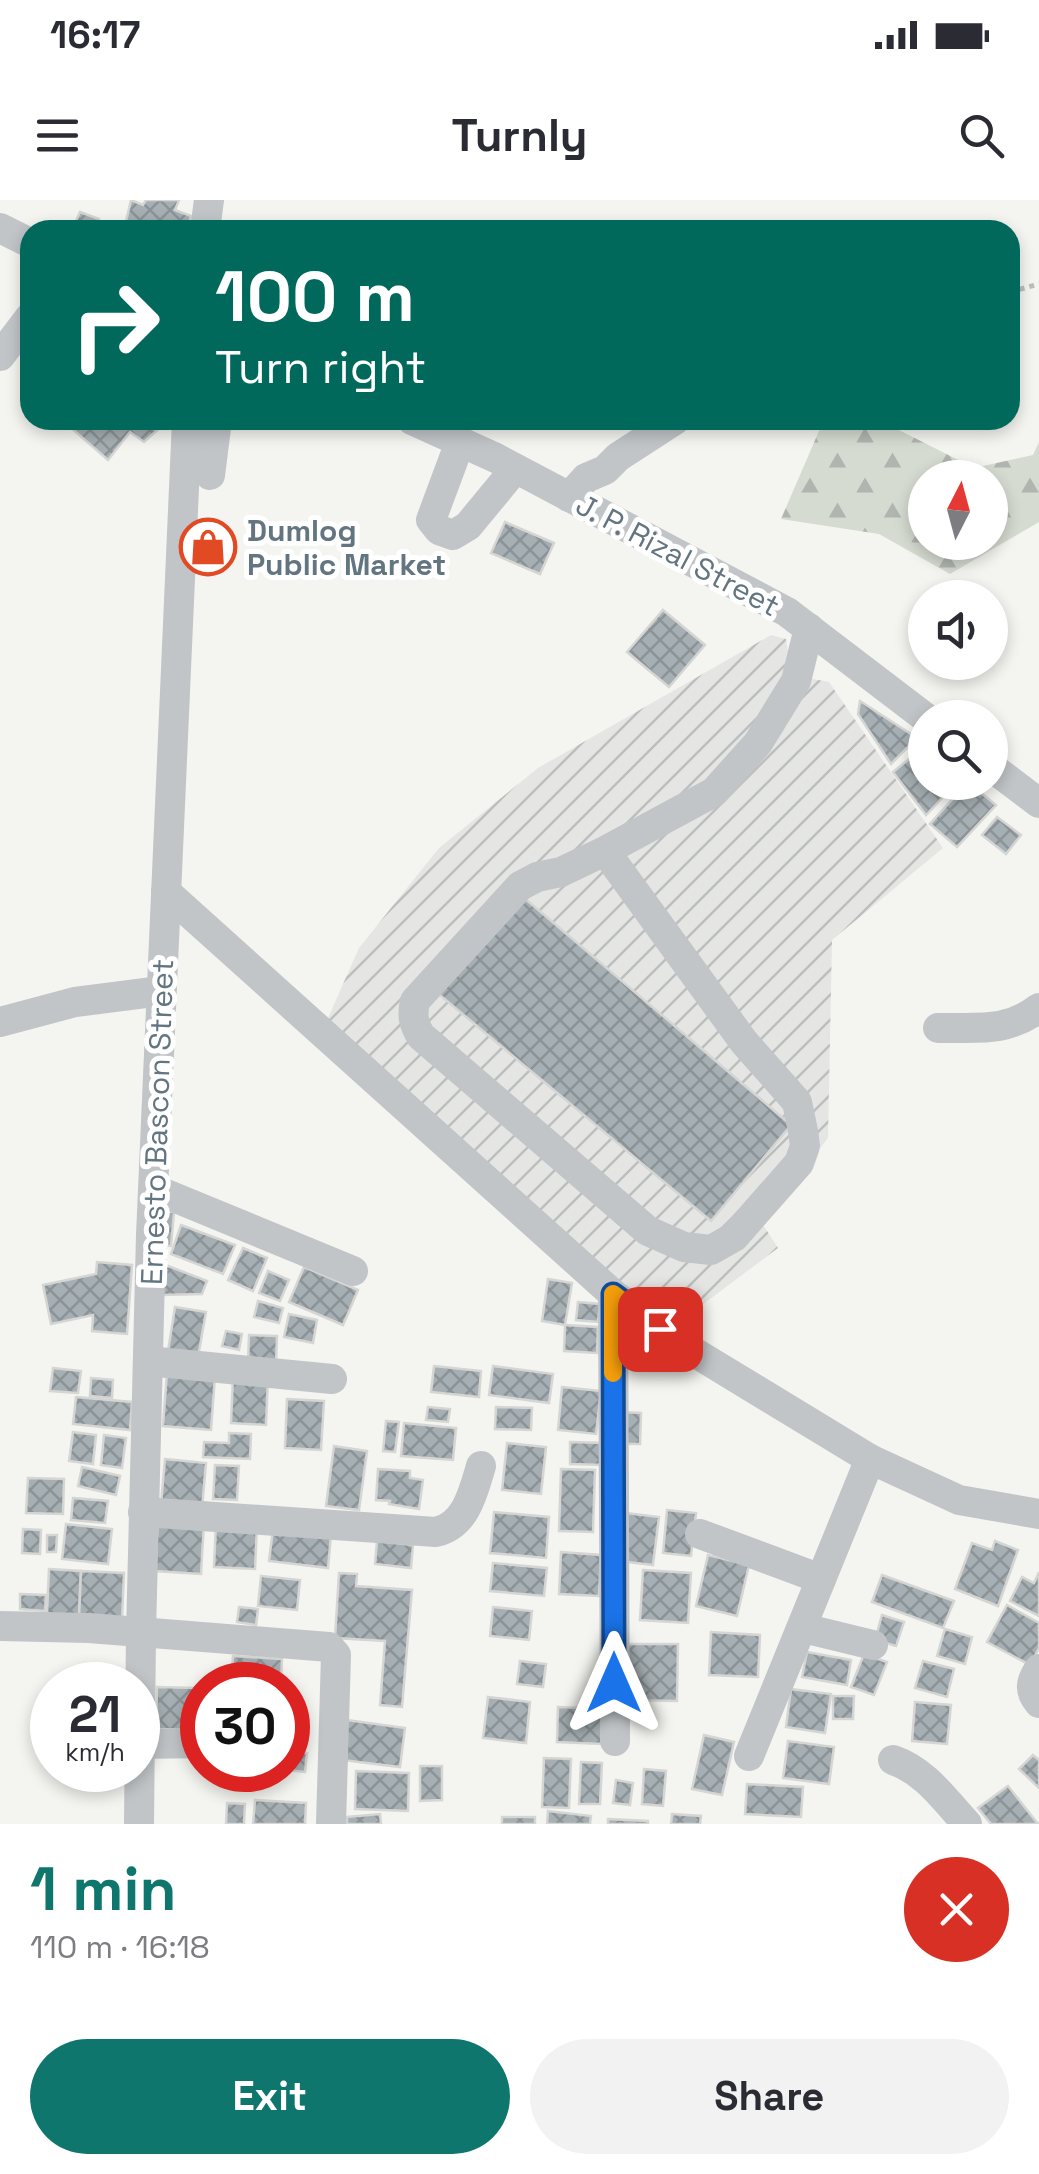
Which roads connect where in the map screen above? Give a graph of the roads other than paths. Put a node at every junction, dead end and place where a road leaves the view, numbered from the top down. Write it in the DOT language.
graph roads {
  1 [pos="20,330"];
  2 [pos="0,356"];
  3 [pos="187,430"];
  4 [pos="216,430"];
  5 [pos="425,430"];
  6 [pos="660,430"];
  7 [pos="456,454"];
  8 [pos="210,475"];
  9 [pos="508,478"];
  10 [pos="569,497"];
  11 [pos="809,628"];
  12 [pos="908,704"];
  13 [pos="1008,780"];
  14 [pos="1039,803"];
  15 [pos="605,851"];
  16 [pos="166,892"];
  17 [pos="161,991"];
  18 [pos="1039,1008"];
  19 [pos="0,1022"];
  20 [pos="938,1028"];
  21 [pos="154,1189"];
  22 [pos="353,1271"];
  23 [pos="613,1294"];
  24 [pos="148,1360"];
  25 [pos="332,1378"];
  26 [pos="870,1459"];
  27 [pos="481,1466"];
  28 [pos="144,1512"];
  29 [pos="1039,1514"];
  30 [pos="700,1534"];
  31 [pos="821,1579"];
  32 [pos="0,1626"];
  33 [pos="802,1628"];
  34 [pos="141,1633"];
  35 [pos="873,1645"];
  36 [pos="141,1662"];
  37 [pos="1039,1670"];
  38 [pos="1039,1703"];
  39 [pos="615,1741"];
  40 [pos="749,1756"];
  41 [pos="893,1760"];
  42 [pos="139,1792"];
  43 [pos="138,1824"];
  44 [pos="331,1824"];
  45 [pos="967,1824"];
  1 -- 2 [label="street"];
  3 -- 16 [label="street, Ernesto Bascon Street"];
  4 -- 8 [label="street"];
  5 -- 7 [label="street, J. P. Rizal Street"];
  6 -- 10 [label="street"];
  7 -- 9 [label="street, J. P. Rizal Street"];
  7 -- 9 [label="street"];
  9 -- 10 [label="street, J. P. Rizal Street"];
  10 -- 11 [label="street, J. P. Rizal Street"];
  11 -- 12 [label="street, J. P. Rizal Street"];
  11 -- 15 [label="street"];
  13 -- 14 [label="street"];
  15 -- 15 [label="street"];
  16 -- 17 [label="street, Ernesto Bascon Street"];
  16 -- 23 [label="street"];
  17 -- 19 [label="street"];
  17 -- 21 [label="street, Ernesto Bascon Street"];
  18 -- 20 [label="street"];
  21 -- 22 [label="street"];
  21 -- 24 [label="street, Ernesto Bascon Street"];
  23 -- 26 [label="street"];
  23 -- 39 [label="street"];
  24 -- 25 [label="street"];
  24 -- 28 [label="street, Ernesto Bascon Street"];
  26 -- 29 [label="street"];
  26 -- 31 [label="street"];
  27 -- 28 [label="street"];
  28 -- 34 [label="street, Ernesto Bascon Street"];
  30 -- 31 [label="street"];
  31 -- 33 [label="street"];
  32 -- 34 [label="street"];
  33 -- 35 [label="street"];
  33 -- 40 [label="street"];
  34 -- 36 [label="street, Ernesto Bascon Street"];
  34 -- 44 [label="street"];
  37 -- 38 [label="street"];
  41 -- 45 [label="street"];
  42 -- 43 [label="street, Ernesto Bascon Street"];
}
